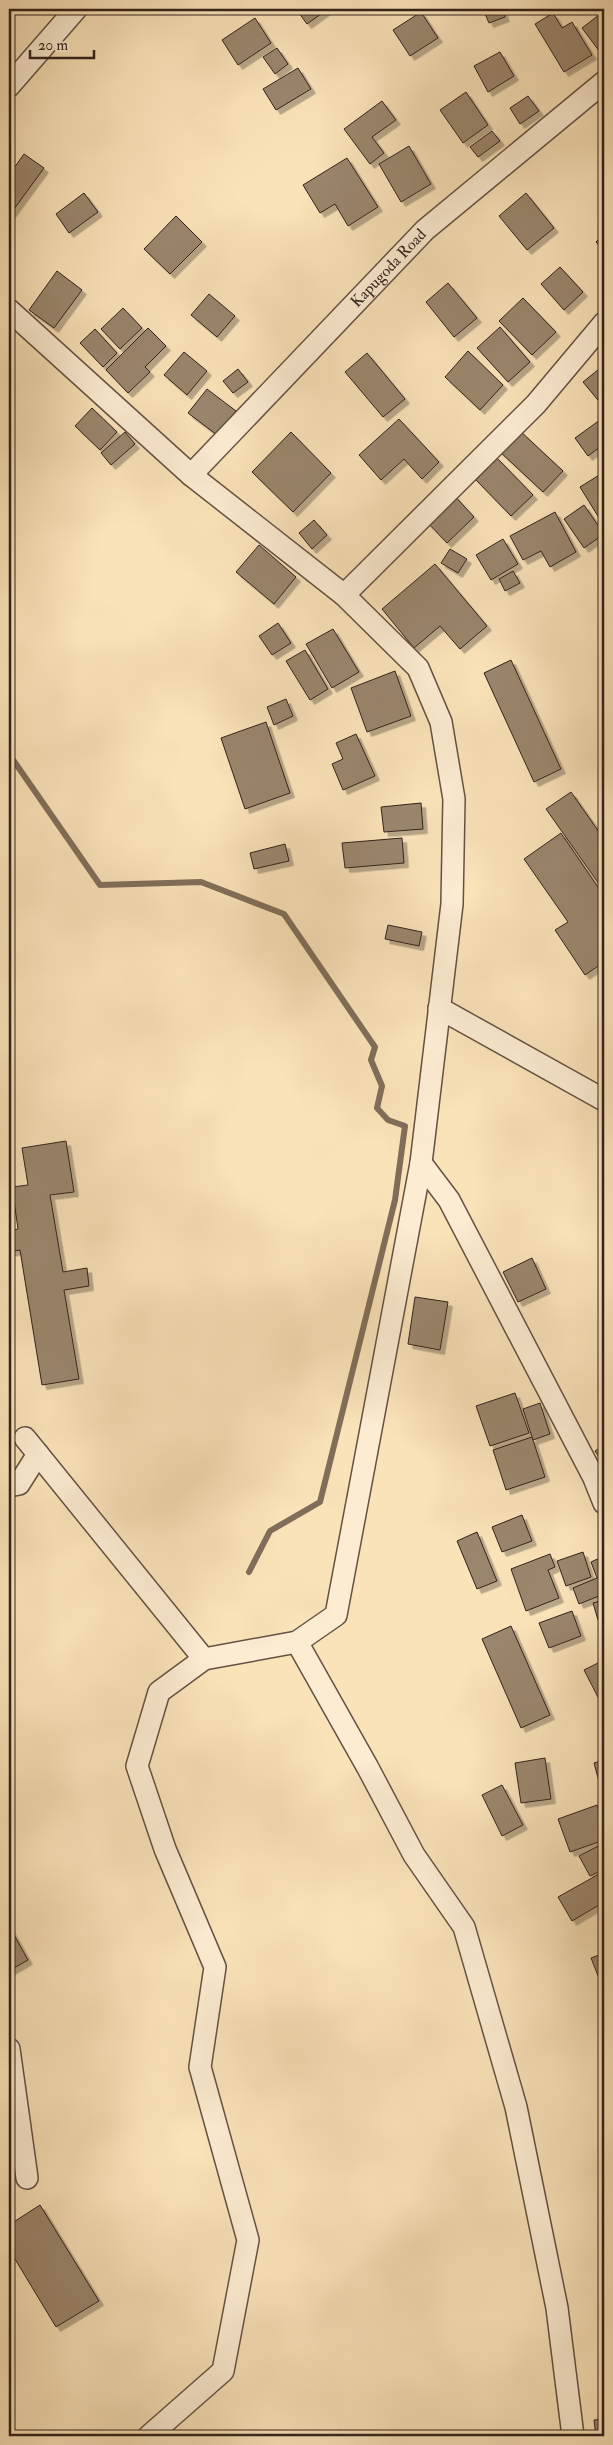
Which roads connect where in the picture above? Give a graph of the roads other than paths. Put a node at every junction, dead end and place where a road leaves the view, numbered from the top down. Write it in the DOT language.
graph roads {
  1 [pos="76,9"];
  2 [pos="604,82"];
  3 [pos="9,86"];
  4 [pos="9,310"];
  5 [pos="604,323"];
  6 [pos="192,475"];
  7 [pos="344,595"];
  8 [pos="439,1008"];
  9 [pos="604,1100"];
  10 [pos="422,1163"];
  11 [pos="9,1486"];
  12 [pos="604,1503"];
  13 [pos="297,1642"];
  14 [pos="204,1658"];
  15 [pos="9,2049"];
  16 [pos="27,2178"];
  17 [pos="149,2436"];
  18 [pos="573,2436"];
  1 -- 3 [label="street"];
  2 -- 6 [label="street, Kapugoda Road"];
  4 -- 6 [label="street"];
  5 -- 7 [label="street"];
  6 -- 7 [label="street"];
  7 -- 8 [label="street"];
  8 -- 9 [label="street"];
  8 -- 10 [label="street"];
  10 -- 12 [label="street"];
  10 -- 13 [label="street"];
  11 -- 14 [label="street"];
  13 -- 14 [label="street"];
  13 -- 18 [label="street"];
  14 -- 17 [label="street"];
  15 -- 16 [label="street"];
}
